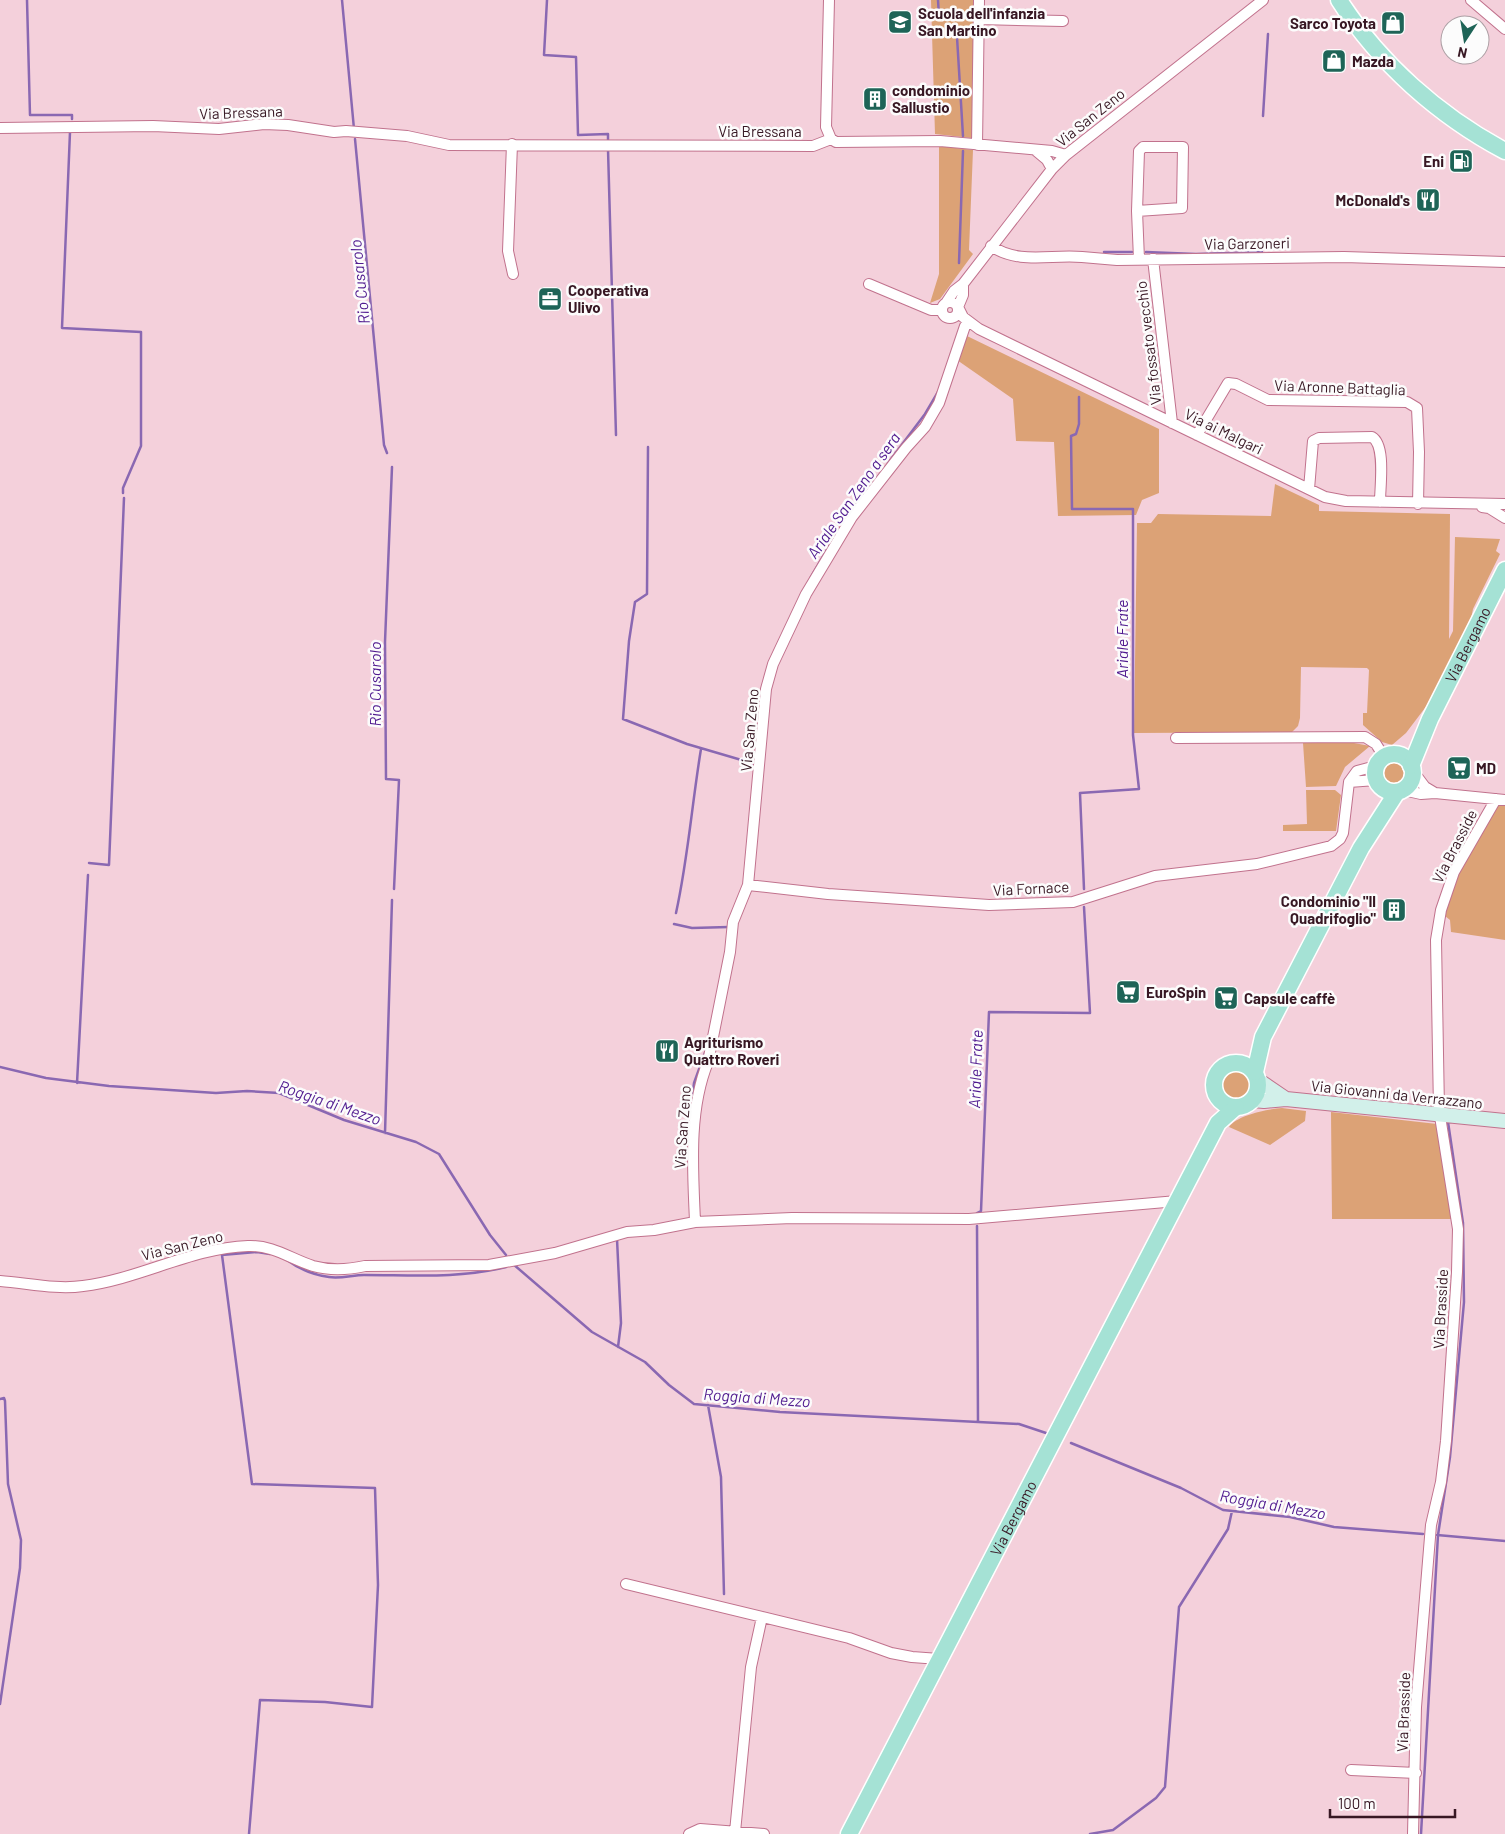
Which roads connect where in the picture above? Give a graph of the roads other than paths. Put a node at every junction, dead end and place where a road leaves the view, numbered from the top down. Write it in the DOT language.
graph roads {
  1 [pos="829,0"];
  2 [pos="979,0"];
  3 [pos="1262,0"];
  4 [pos="1339,0"];
  5 [pos="1470,0"];
  6 [pos="979,19"];
  7 [pos="1063,21"];
  8 [pos="1505,28"];
  9 [pos="0,128"];
  10 [pos="831,139"];
  11 [pos="512,144"];
  12 [pos="977,145"];
  13 [pos="1035,150"];
  14 [pos="1505,151"];
  15 [pos="1066,155"];
  16 [pos="1052,169"];
  17 [pos="1137,211"];
  18 [pos="992,246"];
  19 [pos="1139,259"];
  20 [pos="1153,259"];
  21 [pos="1505,262"];
  22 [pos="513,274"];
  23 [pos="869,284"];
  24 [pos="963,284"];
  25 [pos="944,306"];
  26 [pos="958,308"];
  27 [pos="952,318"];
  28 [pos="965,326"];
  29 [pos="979,329"];
  30 [pos="1172,422"];
  31 [pos="1197,435"];
  32 [pos="1308,489"];
  33 [pos="1380,502"];
  34 [pos="1418,504"];
  35 [pos="1471,504"];
  36 [pos="1505,504"];
  37 [pos="1503,519"];
  38 [pos="1505,570"];
  39 [pos="1430,719"];
  40 [pos="1176,738"];
  41 [pos="1412,768"];
  42 [pos="1388,775"];
  43 [pos="1435,793"];
  44 [pos="1500,799"];
  45 [pos="748,885"];
  46 [pos="1252,1072"];
  47 [pos="1218,1098"];
  48 [pos="1286,1099"];
  49 [pos="1252,1100"];
  50 [pos="1236,1107"];
  51 [pos="1440,1114"];
  52 [pos="1505,1121"];
  53 [pos="1218,1123"];
  54 [pos="1178,1201"];
  55 [pos="695,1222"];
  56 [pos="0,1281"];
  57 [pos="626,1584"];
  58 [pos="762,1617"];
  59 [pos="939,1659"];
  60 [pos="1351,1770"];
  61 [pos="1416,1773"];
  62 [pos="736,1832"];
  63 [pos="689,1834"];
  64 [pos="764,1834"];
  65 [pos="849,1834"];
  66 [pos="1414,1834"];
  1 -- 10 [label="street"];
  2 -- 6 [label="street"];
  3 -- 15 [label="street, Via San Zeno"];
  4 -- 14 [label="main road"];
  5 -- 8 [label="street"];
  6 -- 7 [label="street"];
  6 -- 12 [label="street"];
  9 -- 11 [label="street, Via Bressana"];
  10 -- 11 [label="street, Via Bressana"];
  10 -- 12 [label="street, Via Bressana"];
  11 -- 22 [label="street"];
  12 -- 13 [label="street, Via Bressana"];
  13 -- 15 [label="street, Via Bressana"];
  13 -- 16 [label="street"];
  15 -- 16 [label="street, Via San Zeno"];
  16 -- 18 [label="street, Via San Zeno"];
  17 -- 17 [label="street"];
  17 -- 19 [label="street"];
  18 -- 19 [label="street, Via Garzoneri"];
  18 -- 24 [label="street, Via San Zeno"];
  19 -- 20 [label="street, Via Garzoneri"];
  20 -- 21 [label="street, Via Garzoneri"];
  20 -- 30 [label="street, Via fossato vecchio"];
  23 -- 25 [label="street"];
  24 -- 25 [label="street, Via San Zeno"];
  24 -- 26 [label="street"];
  25 -- 26 [label="street"];
  25 -- 27 [label="street"];
  26 -- 27 [label="street"];
  26 -- 29 [label="street"];
  27 -- 28 [label="street"];
  28 -- 29 [label="street"];
  28 -- 45 [label="street, Via San Zeno"];
  29 -- 30 [label="street, Via ai Malgari"];
  30 -- 31 [label="street, Via ai Malgari"];
  31 -- 32 [label="street, Via ai Malgari"];
  31 -- 34 [label="street, Via Aronne Battaglia"];
  32 -- 33 [label="street, Via ai Malgari"];
  32 -- 33 [label="street"];
  33 -- 34 [label="street, Via ai Malgari"];
  34 -- 35 [label="street, Via ai Malgari"];
  35 -- 36 [label="street, Via ai Malgari"];
  35 -- 37 [label="street, Via ai Malgari"];
  38 -- 39 [label="main road, Via Bergamo"];
  39 -- 41 [label="main road, Via Bergamo"];
  39 -- 42 [label="main road, Via Bergamo"];
  40 -- 42 [label="street"];
  41 -- 42 [label="main road, Via Bergamo"];
  41 -- 42 [label="main road"];
  41 -- 43 [label="street"];
  42 -- 43 [label="street, Via Fornace"];
  42 -- 45 [label="street, Via Fornace"];
  42 -- 46 [label="main road, Via Bergamo"];
  43 -- 44 [label="street, Via Fornace"];
  44 -- 51 [label="street, Via Brasside"];
  45 -- 55 [label="street, Via San Zeno"];
  46 -- 47 [label="main road, Via Bergamo"];
  46 -- 48 [label="street, Via Giovanni da Verrazzano"];
  46 -- 49 [label="main road, Via Bergamo"];
  47 -- 50 [label="main road"];
  47 -- 53 [label="main road, Via Bergamo"];
  48 -- 49 [label="street, Via Giovanni da Verrazzano"];
  48 -- 51 [label="street, Via Giovanni da Verrazzano"];
  49 -- 50 [label="main road, Via Bergamo"];
  50 -- 53 [label="main road, Via Bergamo"];
  51 -- 52 [label="street, Via Giovanni da Verrazzano"];
  51 -- 61 [label="street, Via Brasside"];
  53 -- 54 [label="main road, Via Bergamo"];
  54 -- 55 [label="street"];
  54 -- 59 [label="main road, Via Bergamo"];
  55 -- 56 [label="street, Via San Zeno"];
  57 -- 58 [label="street"];
  58 -- 59 [label="street"];
  58 -- 62 [label="street"];
  59 -- 65 [label="main road, Via Bergamo"];
  60 -- 61 [label="street"];
  61 -- 66 [label="street, Via Brasside"];
  62 -- 63 [label="street"];
  62 -- 64 [label="street"];
}
